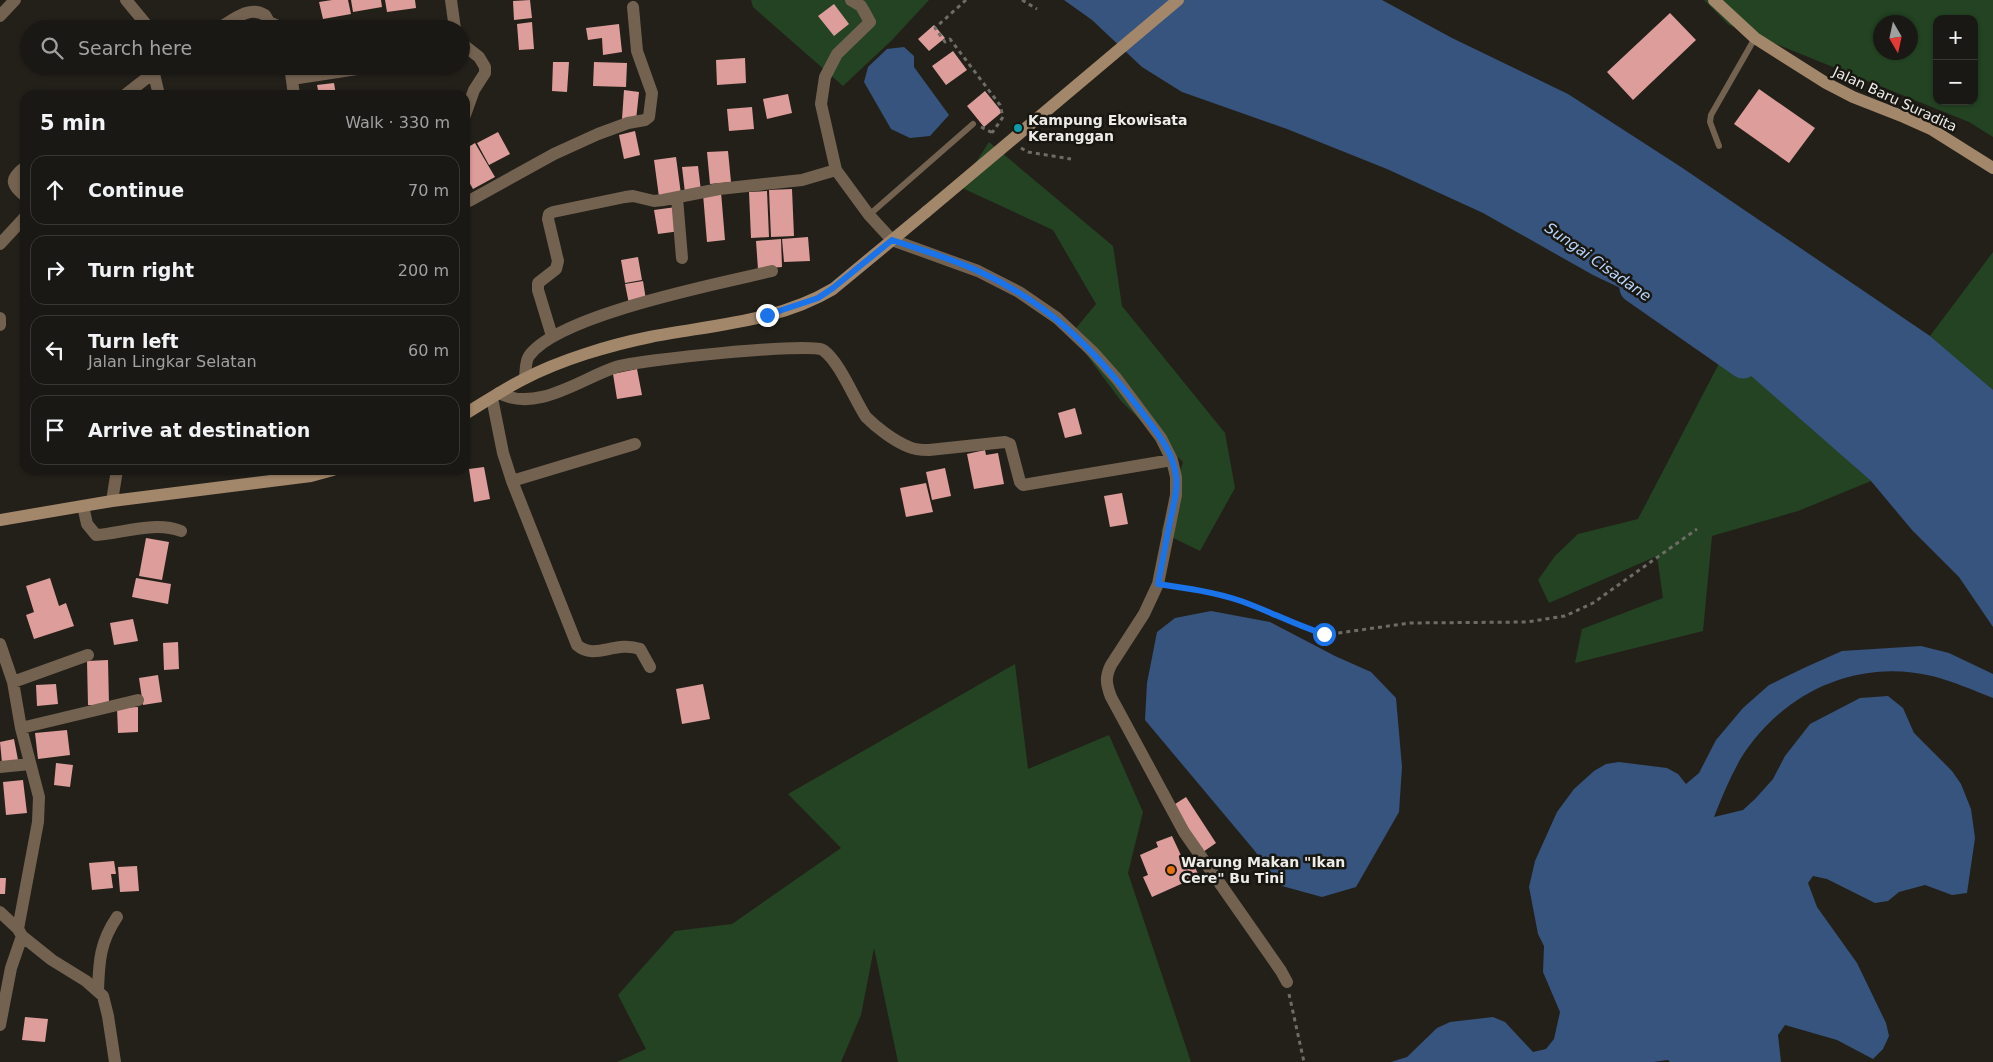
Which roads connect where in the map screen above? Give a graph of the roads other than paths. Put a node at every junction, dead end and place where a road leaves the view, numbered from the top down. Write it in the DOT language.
graph roads {
  1 [pos="15,0"];
  2 [pos="126,0"];
  3 [pos="451,0"];
  4 [pos="851,0"];
  5 [pos="1178,0"];
  6 [pos="1714,0"];
  7 [pos="633,7"];
  8 [pos="0,16"];
  9 [pos="143,20"];
  10 [pos="233,20"];
  11 [pos="267,20"];
  12 [pos="454,20"];
  13 [pos="1755,38"];
  14 [pos="470,50"];
  15 [pos="151,75"];
  16 [pos="158,75"];
  17 [pos="291,75"];
  18 [pos="318,75"];
  19 [pos="292,79"];
  20 [pos="132,90"];
  21 [pos="159,90"];
  22 [pos="293,90"];
  23 [pos="470,101"];
  24 [pos="973,124"];
  25 [pos="1720,146"];
  26 [pos="1993,168"];
  27 [pos="836,170"];
  28 [pos="20,172"];
  29 [pos="20,192"];
  30 [pos="677,198"];
  31 [pos="470,201"];
  32 [pos="869,215"];
  33 [pos="20,222"];
  34 [pos="892,240"];
  35 [pos="0,244"];
  36 [pos="682,258"];
  37 [pos="772,272"];
  38 [pos="0,318"];
  39 [pos="0,326"];
  40 [pos="552,336"];
  41 [pos="526,378"];
  42 [pos="495,396"];
  43 [pos="470,411"];
  44 [pos="635,444"];
  45 [pos="1172,460"];
  46 [pos="116,475"];
  47 [pos="279,475"];
  48 [pos="315,475"];
  49 [pos="512,481"];
  50 [pos="112,501"];
  51 [pos="84,506"];
  52 [pos="0,520"];
  53 [pos="181,531"];
  54 [pos="0,644"];
  55 [pos="88,654"];
  56 [pos="650,667"];
  57 [pos="13,682"];
  58 [pos="138,700"];
  59 [pos="21,728"];
  60 [pos="30,764"];
  61 [pos="0,767"];
  62 [pos="0,912"];
  63 [pos="117,917"];
  64 [pos="20,932"];
  65 [pos="1287,982"];
  66 [pos="98,990"];
  67 [pos="0,1025"];
  68 [pos="114,1062"];
  1 -- 8 [label="street"];
  2 -- 9 [label="street"];
  3 -- 12 [label="street"];
  4 -- 27 [label="street"];
  5 -- 34 [label="main road, bridge"];
  6 -- 13 [label="main road, Jalan Baru Suradita"];
  7 -- 31 [label="street"];
  10 -- 11 [label="street"];
  13 -- 25 [label="lane"];
  13 -- 26 [label="main road, Jalan Baru Suradita"];
  14 -- 23 [label="street"];
  15 -- 20 [label="street"];
  16 -- 21 [label="street"];
  17 -- 19 [label="street"];
  18 -- 19 [label="street"];
  19 -- 22 [label="street"];
  24 -- 32 [label="lane"];
  27 -- 30 [label="street"];
  27 -- 32 [label="street"];
  28 -- 29 [label="street"];
  30 -- 36 [label="street"];
  30 -- 40 [label="street"];
  32 -- 34 [label="street"];
  33 -- 35 [label="street"];
  34 -- 41 [label="main road"];
  34 -- 45 [label="street"];
  37 -- 40 [label="street"];
  38 -- 39 [label="street"];
  40 -- 41 [label="street"];
  41 -- 42 [label="main road"];
  42 -- 43 [label="main road"];
  42 -- 45 [label="street"];
  42 -- 49 [label="street"];
  44 -- 49 [label="street"];
  45 -- 65 [label="street"];
  46 -- 50 [label="street"];
  47 -- 48 [label="main road"];
  47 -- 50 [label="main road"];
  49 -- 56 [label="street"];
  50 -- 51 [label="main road"];
  51 -- 52 [label="main road"];
  51 -- 53 [label="street"];
  54 -- 57 [label="street"];
  55 -- 57 [label="street"];
  57 -- 59 [label="street"];
  58 -- 59 [label="street"];
  59 -- 60 [label="street"];
  60 -- 61 [label="street"];
  60 -- 64 [label="street"];
  62 -- 64 [label="street"];
  63 -- 66 [label="street"];
  64 -- 66 [label="street"];
  64 -- 67 [label="street"];
  66 -- 68 [label="street"];
}
